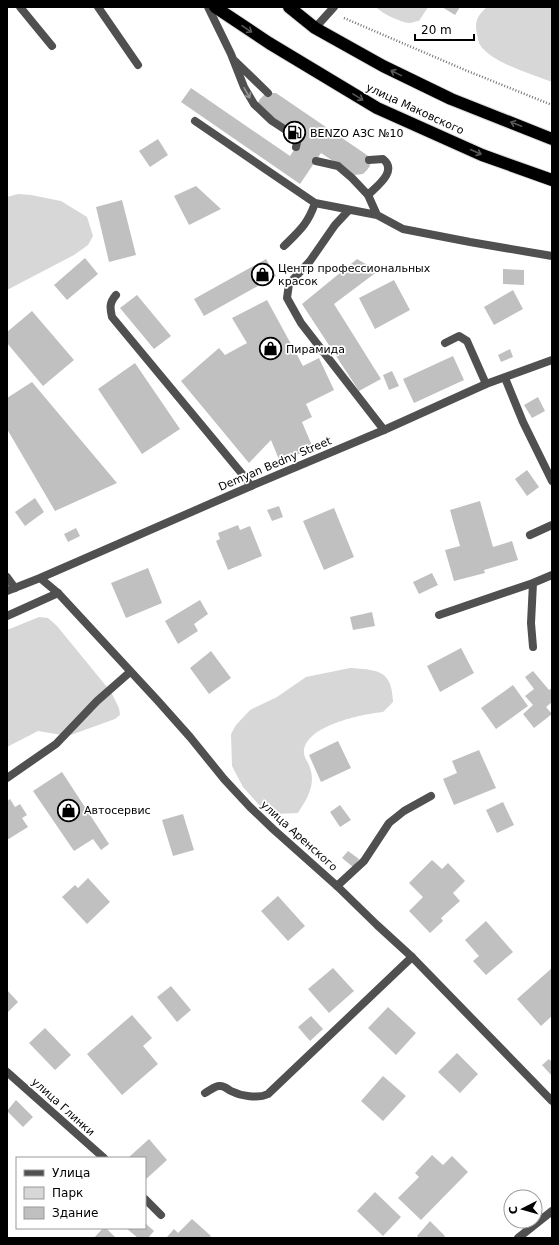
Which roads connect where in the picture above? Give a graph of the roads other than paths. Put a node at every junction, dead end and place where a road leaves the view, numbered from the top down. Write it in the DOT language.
graph roads {
  1 [pos="20,7"];
  2 [pos="98,7"];
  3 [pos="208,7"];
  4 [pos="215,7"];
  5 [pos="288,7"];
  6 [pos="332,9"];
  7 [pos="315,28"];
  8 [pos="52,46"];
  9 [pos="233,59"];
  10 [pos="138,66"];
  11 [pos="268,93"];
  12 [pos="195,121"];
  13 [pos="552,138"];
  14 [pos="296,148"];
  15 [pos="369,160"];
  16 [pos="316,161"];
  17 [pos="552,180"];
  18 [pos="368,195"];
  19 [pos="315,203"];
  20 [pos="349,210"];
  21 [pos="377,215"];
  22 [pos="284,246"];
  23 [pos="552,256"];
  24 [pos="116,295"];
  25 [pos="445,343"];
  26 [pos="552,360"];
  27 [pos="505,378"];
  28 [pos="486,384"];
  29 [pos="384,430"];
  30 [pos="552,481"];
  31 [pos="251,486"];
  32 [pos="552,526"];
  33 [pos="530,535"];
  34 [pos="552,575"];
  35 [pos="7,577"];
  36 [pos="40,578"];
  37 [pos="533,583"];
  38 [pos="16,588"];
  39 [pos="7,591"];
  40 [pos="58,593"];
  41 [pos="439,615"];
  42 [pos="7,616"];
  43 [pos="533,647"];
  44 [pos="130,672"];
  45 [pos="7,778"];
  46 [pos="431,796"];
  47 [pos="337,886"];
  48 [pos="412,957"];
  49 [pos="7,1072"];
  50 [pos="205,1093"];
  51 [pos="552,1101"];
  52 [pos="103,1157"];
  53 [pos="146,1200"];
  54 [pos="552,1211"];
  55 [pos="161,1214"];
  56 [pos="518,1238"];
  1 -- 8 [label="street"];
  2 -- 10 [label="street"];
  3 -- 9 [label="street"];
  4 -- 17 [label="highway, улица Маковского, one-way"];
  5 -- 7 [label="highway"];
  6 -- 7 [label="street"];
  13 -- 7 [label="highway, one-way"];
  9 -- 11 [label="street"];
  9 -- 14 [label="street, one-way"];
  12 -- 19 [label="street"];
  15 -- 18 [label="street"];
  16 -- 18 [label="street"];
  18 -- 21 [label="street"];
  19 -- 20 [label="street"];
  19 -- 22 [label="street"];
  20 -- 21 [label="street"];
  20 -- 29 [label="street"];
  21 -- 23 [label="street"];
  24 -- 31 [label="street"];
  25 -- 28 [label="street"];
  26 -- 27 [label="street, Demyan Bedny Street"];
  27 -- 28 [label="street, Demyan Bedny Street"];
  27 -- 30 [label="street"];
  28 -- 29 [label="street, Demyan Bedny Street"];
  29 -- 31 [label="street, Demyan Bedny Street"];
  31 -- 36 [label="street, Demyan Bedny Street"];
  32 -- 33 [label="street"];
  34 -- 37 [label="street"];
  35 -- 38 [label="street"];
  36 -- 38 [label="street, Demyan Bedny Street"];
  36 -- 40 [label="street, улица Аренского"];
  37 -- 41 [label="street"];
  37 -- 43 [label="street"];
  38 -- 39 [label="street, Demyan Bedny Street"];
  40 -- 42 [label="street"];
  40 -- 44 [label="street, улица Аренского"];
  44 -- 45 [label="street"];
  44 -- 47 [label="street, улица Аренского"];
  46 -- 47 [label="street"];
  47 -- 48 [label="street, улица Аренского"];
  48 -- 50 [label="street"];
  48 -- 51 [label="street, улица Аренского"];
  49 -- 52 [label="street, улица Глинки"];
  53 -- 55 [label="street"];
  54 -- 56 [label="street"];
}
